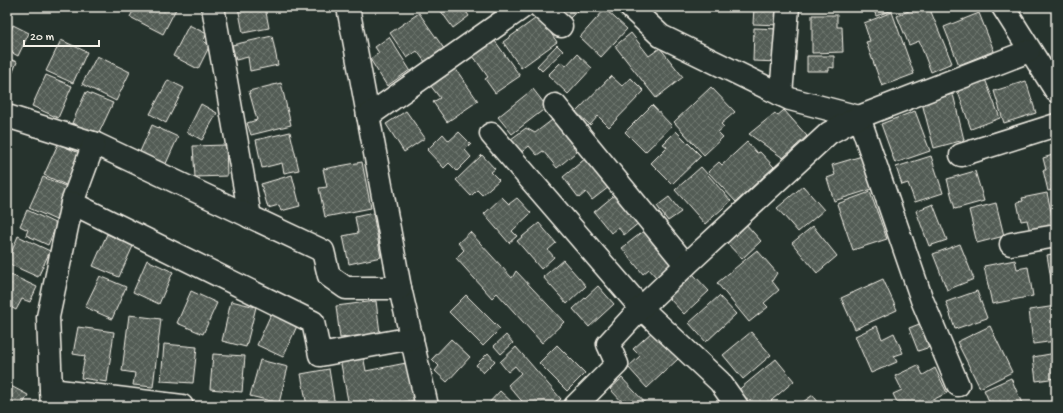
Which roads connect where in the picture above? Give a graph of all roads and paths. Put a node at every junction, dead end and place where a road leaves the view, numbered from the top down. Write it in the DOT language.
graph roads {
  1 [pos="213,7"];
  2 [pos="523,7"];
  3 [pos="540,7"];
  4 [pos="630,7"];
  5 [pos="788,7"];
  6 [pos="1003,7"];
  7 [pos="352,9"];
  8 [pos="561,26"];
  9 [pos="1029,51"];
  10 [pos="1056,91"];
  11 [pos="781,94"];
  12 [pos="555,105"];
  13 [pos="7,116"];
  14 [pos="368,116"];
  15 [pos="859,117"];
  16 [pos="1056,125"];
  17 [pos="491,134"];
  18 [pos="94,143"];
  19 [pos="961,155"];
  20 [pos="72,203"];
  21 [pos="250,217"];
  22 [pos="1056,236"];
  23 [pos="1011,244"];
  24 [pos="686,265"];
  25 [pos="400,288"];
  26 [pos="642,308"];
  27 [pos="412,338"];
  28 [pos="958,385"];
  29 [pos="52,398"];
  30 [pos="170,405"];
  31 [pos="427,406"];
  32 [pos="575,406"];
  33 [pos="738,406"];
  1 -- 21 [label="street"];
  2 -- 14 [label="street"];
  3 -- 8 [label="street"];
  4 -- 11 [label="street"];
  5 -- 11 [label="street"];
  6 -- 9 [label="street"];
  7 -- 14 [label="street"];
  9 -- 10 [label="street"];
  9 -- 15 [label="street"];
  11 -- 15 [label="street"];
  12 -- 24 [label="street"];
  13 -- 18 [label="street"];
  14 -- 25 [label="street"];
  15 -- 24 [label="street"];
  15 -- 28 [label="street"];
  16 -- 19 [label="street"];
  17 -- 26 [label="street"];
  18 -- 20 [label="street"];
  18 -- 21 [label="street"];
  20 -- 27 [label="street"];
  20 -- 29 [label="street"];
  21 -- 25 [label="street"];
  22 -- 23 [label="street"];
  24 -- 26 [label="street"];
  25 -- 27 [label="street"];
  26 -- 32 [label="street"];
  26 -- 33 [label="street"];
  27 -- 31 [label="street"];
  29 -- 30 [label="street"];
}
